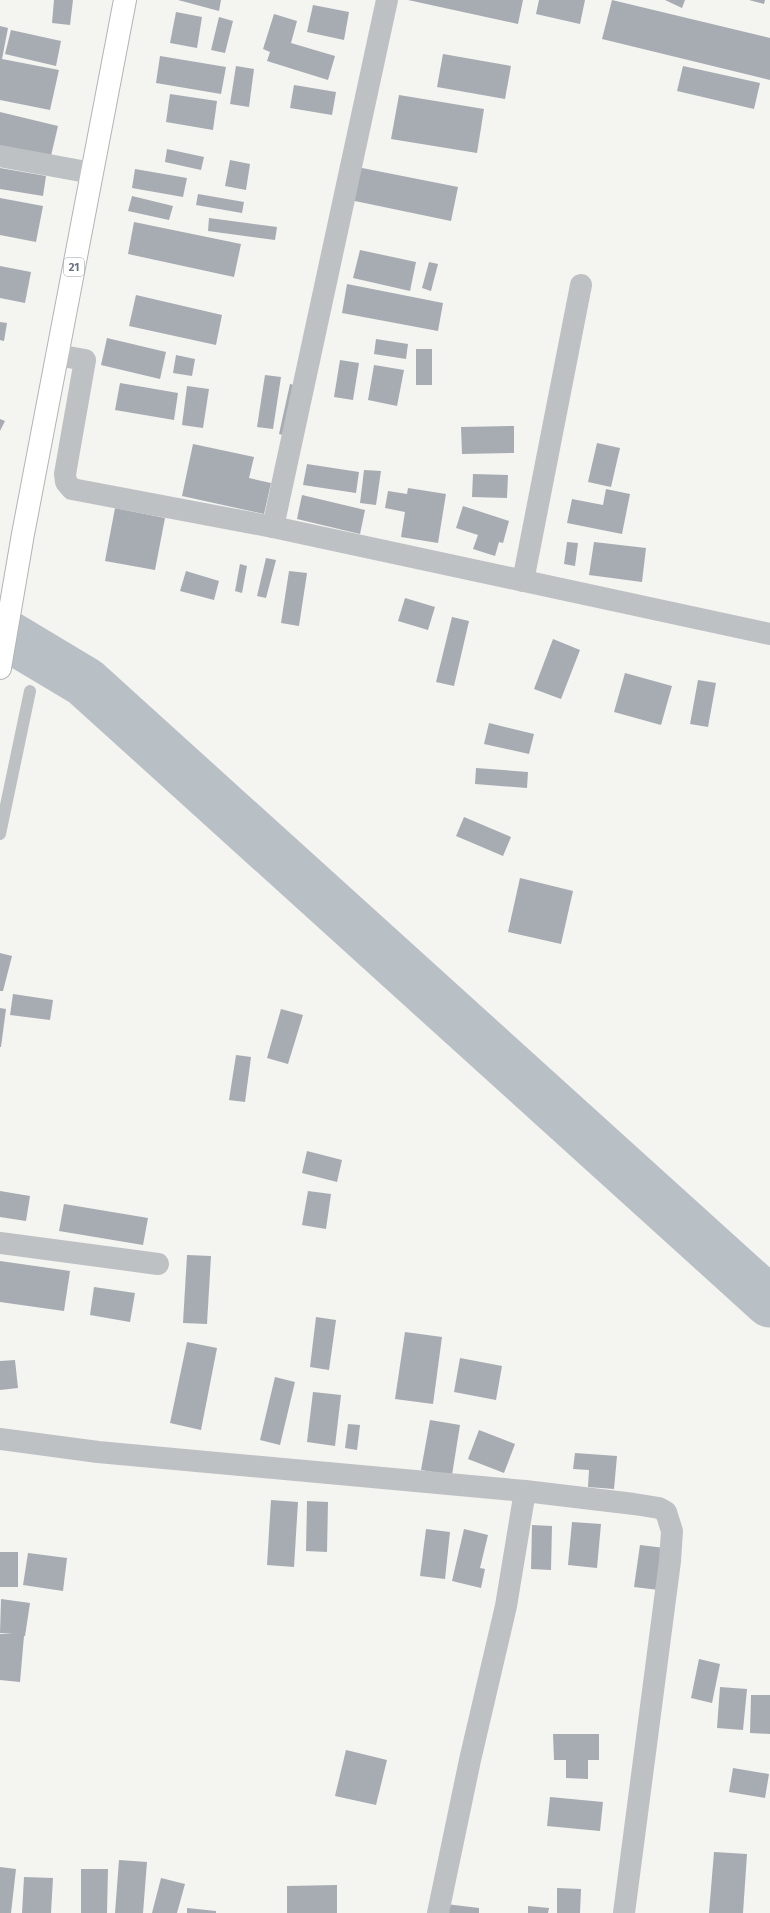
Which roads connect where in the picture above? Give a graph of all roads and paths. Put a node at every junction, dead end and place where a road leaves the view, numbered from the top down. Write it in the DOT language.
graph roads {
  1 [pos="125,0"];
  2 [pos="387,0"];
  3 [pos="0,156"];
  4 [pos="92,173"];
  5 [pos="581,285"];
  6 [pos="57,355"];
  7 [pos="273,527"];
  8 [pos="523,581"];
  9 [pos="770,634"];
  10 [pos="0,668"];
  11 [pos="30,691"];
  12 [pos="0,834"];
  13 [pos="0,1243"];
  14 [pos="158,1264"];
  15 [pos="0,1440"];
  16 [pos="524,1491"];
  17 [pos="438,1913"];
  18 [pos="624,1913"];
  1 -- 4 [label="highway, 21"];
  2 -- 7 [label="street"];
  3 -- 4 [label="street"];
  4 -- 6 [label="highway, 21"];
  5 -- 8 [label="street"];
  6 -- 7 [label="street"];
  6 -- 10 [label="highway, 21"];
  7 -- 8 [label="street"];
  8 -- 9 [label="street"];
  11 -- 12 [label="lane"];
  13 -- 14 [label="street"];
  15 -- 16 [label="street"];
  16 -- 17 [label="street"];
  16 -- 18 [label="street"];
}
